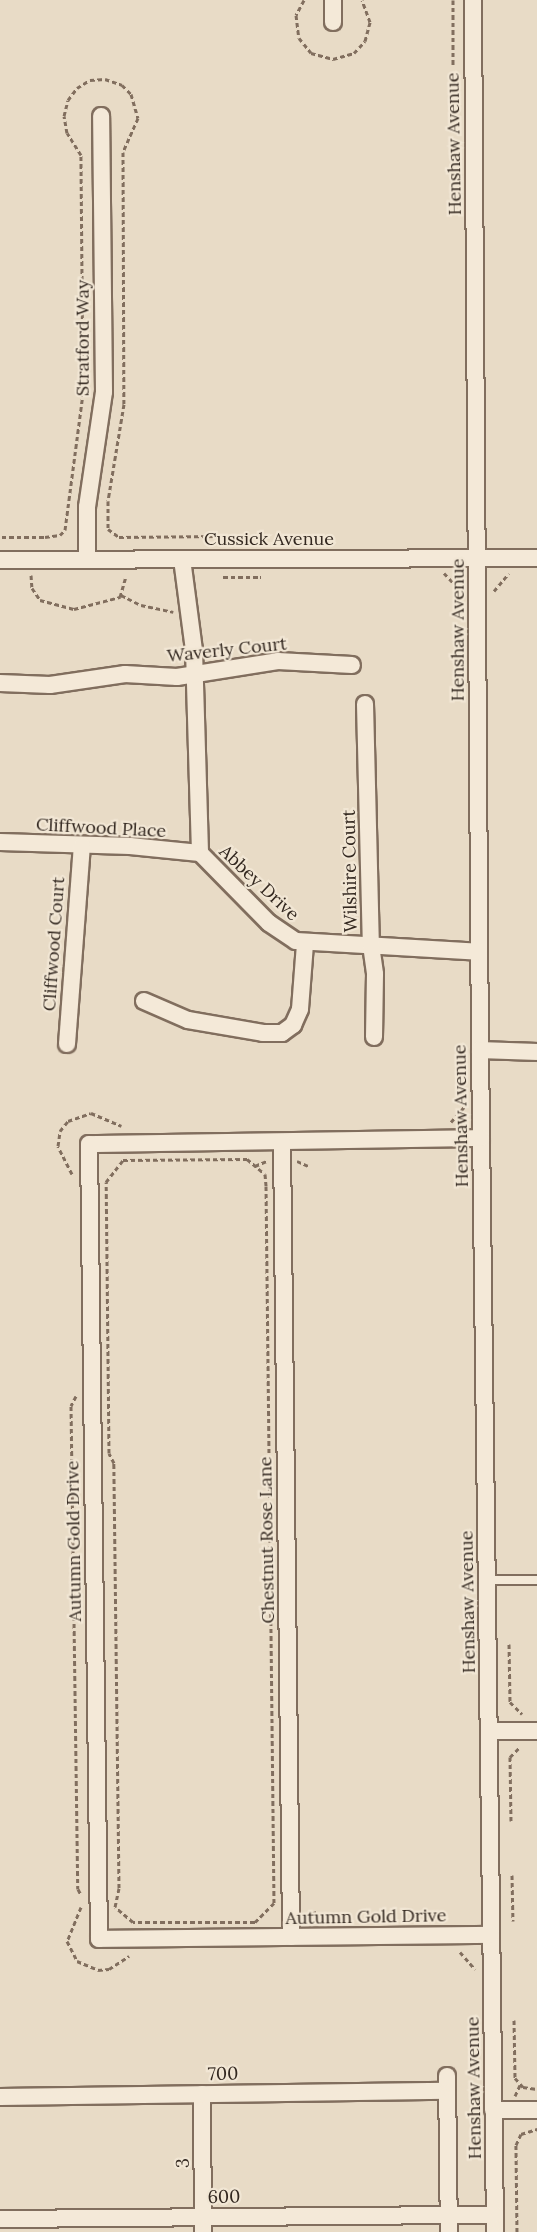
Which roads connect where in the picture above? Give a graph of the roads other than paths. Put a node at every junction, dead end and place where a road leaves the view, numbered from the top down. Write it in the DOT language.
graph roads {
  1 [pos="333,0"];
  2 [pos="473,0"];
  3 [pos="333,22"];
  4 [pos="101,116"];
  5 [pos="87,558"];
  6 [pos="477,558"];
  7 [pos="537,558"];
  8 [pos="182,559"];
  9 [pos="0,560"];
  10 [pos="352,665"];
  11 [pos="195,673"];
  12 [pos="0,683"];
  13 [pos="365,704"];
  14 [pos="0,842"];
  15 [pos="82,846"];
  16 [pos="200,853"];
  17 [pos="305,944"];
  18 [pos="371,945"];
  19 [pos="479,952"];
  20 [pos="144,1001"];
  21 [pos="374,1037"];
  22 [pos="67,1044"];
  23 [pos="480,1050"];
  24 [pos="537,1052"];
  25 [pos="481,1138"];
  26 [pos="282,1142"];
  27 [pos="487,1580"];
  28 [pos="537,1580"];
  29 [pos="489,1731"];
  30 [pos="537,1731"];
  31 [pos="491,1935"];
  32 [pos="291,1937"];
  33 [pos="202,2094"];
  34 [pos="0,2097"];
  35 [pos="493,2110"];
  36 [pos="537,2110"];
  37 [pos="449,2215"];
  38 [pos="495,2215"];
  39 [pos="0,2219"];
  40 [pos="203,2224"];
  41 [pos="449,2232"];
  42 [pos="495,2232"];
  1 -- 3 [label="street"];
  2 -- 6 [label="street, Henshaw Avenue"];
  4 -- 5 [label="street, Stratford Way"];
  5 -- 8 [label="street, Cussick Avenue"];
  5 -- 9 [label="street, Cussick Avenue"];
  6 -- 7 [label="street, Cussick Avenue"];
  6 -- 8 [label="street, Cussick Avenue"];
  6 -- 19 [label="street, Henshaw Avenue"];
  8 -- 11 [label="street, Abbey Drive"];
  10 -- 11 [label="street, Waverly Court"];
  11 -- 12 [label="street, Waverly Court"];
  11 -- 16 [label="street, Abbey Drive"];
  13 -- 18 [label="street, Wilshire Court"];
  14 -- 15 [label="street, Cliffwood Place"];
  15 -- 16 [label="street, Cliffwood Place"];
  15 -- 22 [label="street, Cliffwood Court"];
  16 -- 17 [label="street, Abbey Drive"];
  17 -- 18 [label="street, Abbey Drive"];
  17 -- 20 [label="street"];
  18 -- 19 [label="street, Abbey Drive"];
  18 -- 21 [label="street, Wilshire Court"];
  19 -- 23 [label="street, Henshaw Avenue"];
  23 -- 24 [label="street"];
  23 -- 25 [label="street, Henshaw Avenue"];
  25 -- 26 [label="street, Autumn Gold Drive"];
  25 -- 27 [label="street, Henshaw Avenue"];
  26 -- 32 [label="street, Chestnut Rose Lane"];
  26 -- 32 [label="street, Autumn Gold Drive"];
  27 -- 28 [label="lane"];
  27 -- 29 [label="street, Henshaw Avenue"];
  29 -- 30 [label="street"];
  29 -- 31 [label="street, Henshaw Avenue"];
  31 -- 32 [label="street, Autumn Gold Drive"];
  31 -- 35 [label="street, Henshaw Avenue"];
  33 -- 34 [label="street, 700"];
  33 -- 37 [label="street, 700"];
  33 -- 40 [label="street, 3"];
  35 -- 36 [label="street"];
  35 -- 38 [label="street, Henshaw Avenue"];
  37 -- 38 [label="street, 600"];
  37 -- 40 [label="street, 600"];
  37 -- 41 [label="street"];
  38 -- 42 [label="street, Henshaw Avenue"];
  39 -- 40 [label="street, 600"];
}
